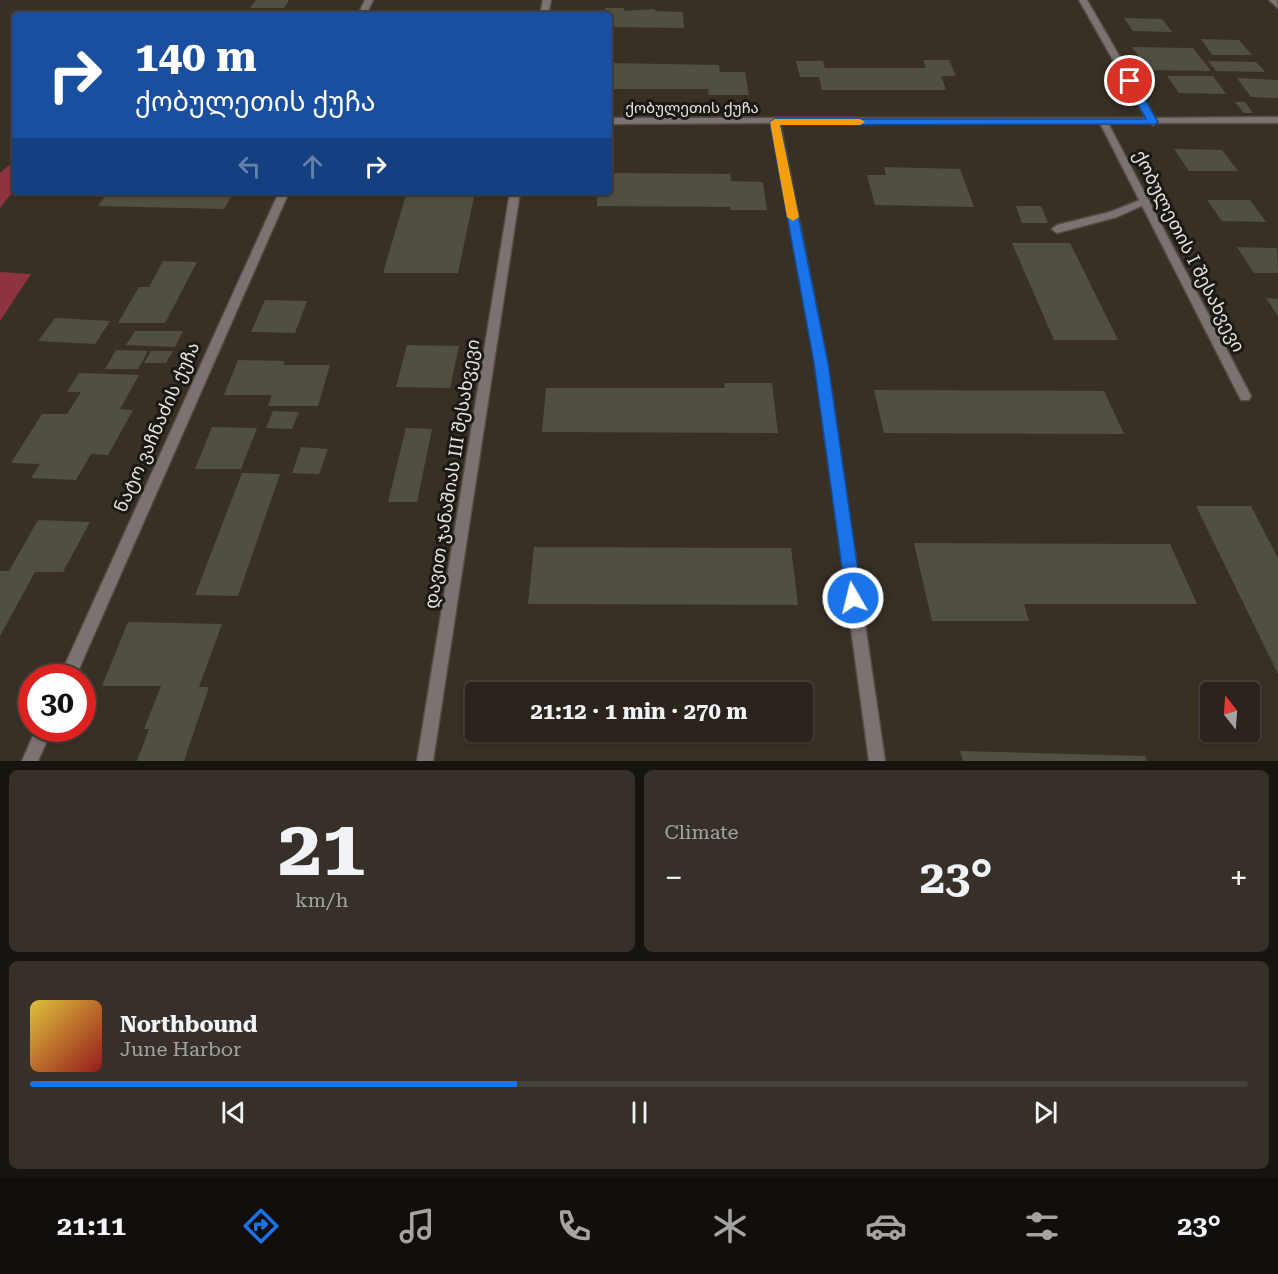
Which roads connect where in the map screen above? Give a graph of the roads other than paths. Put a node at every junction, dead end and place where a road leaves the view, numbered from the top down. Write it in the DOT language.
graph roads {
  1 [pos="1083,0"];
  2 [pos="1273,0"];
  3 [pos="1278,6"];
  4 [pos="1278,120"];
  5 [pos="612,121"];
  6 [pos="1103,121"];
  7 [pos="775,122"];
  8 [pos="1153,122"];
  9 [pos="283,195"];
  10 [pos="515,195"];
  11 [pos="1144,201"];
  12 [pos="1057,229"];
  13 [pos="1245,396"];
  14 [pos="73,664"];
  15 [pos="38,742"];
  16 [pos="30,761"];
  17 [pos="425,761"];
  18 [pos="877,761"];
  1 -- 8 [label="street, ქობულეთის I შესახვევი"];
  2 -- 3 [label="street"];
  4 -- 8 [label="street, ქობულეთის ქუჩა"];
  5 -- 7 [label="street, ქობულეთის ქუჩა"];
  6 -- 7 [label="street, ქობულეთის ქუჩა"];
  6 -- 8 [label="street, ქობულეთის ქუჩა"];
  6 -- 11 [label="street, ქობულეთის I შესახვევი"];
  7 -- 18 [label="street"];
  9 -- 14 [label="street, ნატო ვაჩნაძის ქუჩა"];
  10 -- 17 [label="street, დავით ჯანაშიას III შესახვევი"];
  11 -- 12 [label="street"];
  11 -- 13 [label="street, ქობულეთის I შესახვევი"];
  15 -- 16 [label="street"];
}
